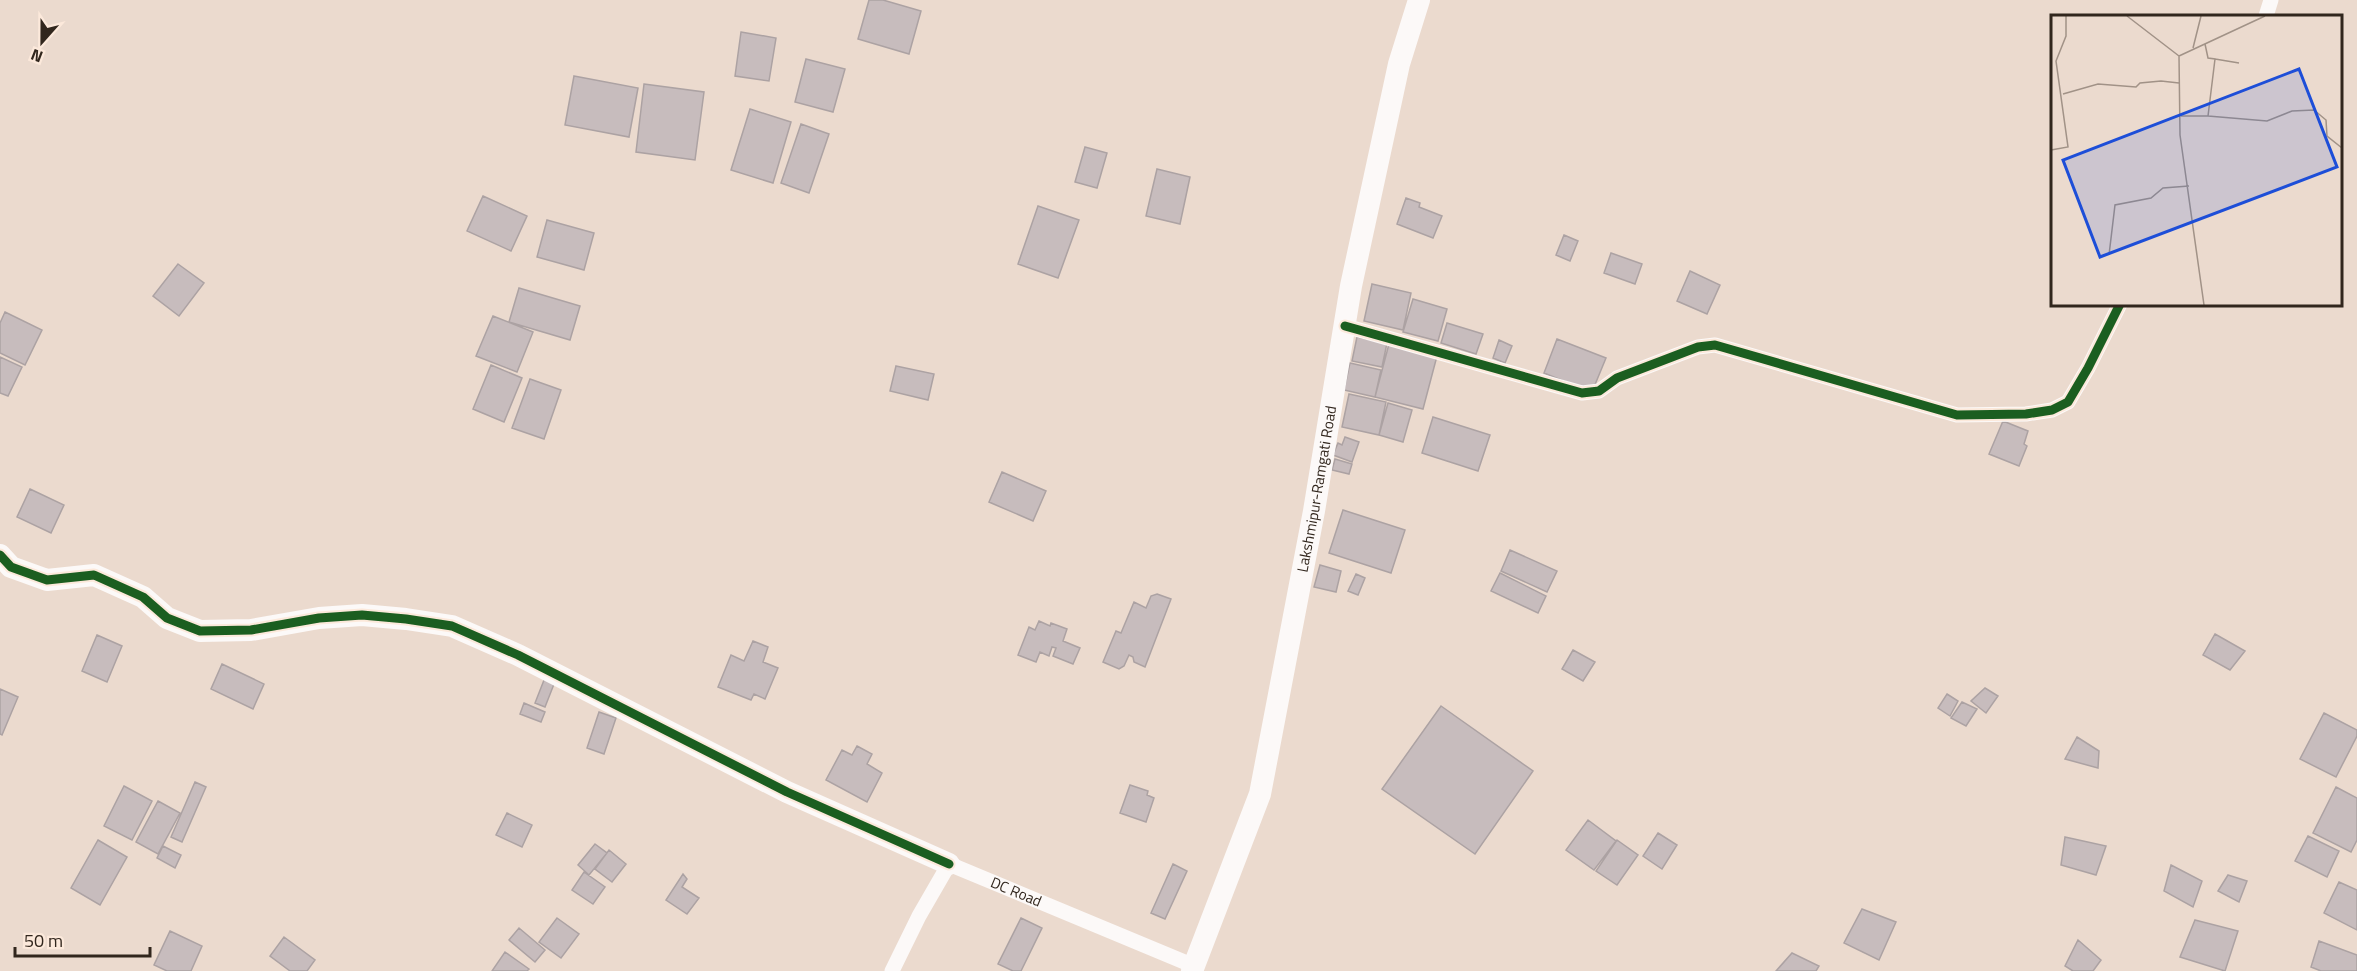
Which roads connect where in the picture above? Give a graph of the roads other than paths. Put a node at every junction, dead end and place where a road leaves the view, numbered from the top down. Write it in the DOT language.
graph roads {
  1 [pos="1419,0"];
  2 [pos="2271,0"];
  3 [pos="2265,15"];
  4 [pos="2119,306"];
  5 [pos="1345,326"];
  6 [pos="0,555"];
  7 [pos="949,864"];
  8 [pos="1193,969"];
  9 [pos="892,971"];
  1 -- 5 [label="street, Lakshmipur-Ramgati Road"];
  2 -- 3 [label="street"];
  4 -- 5 [label="street"];
  5 -- 8 [label="street, Lakshmipur-Ramgati Road"];
  6 -- 7 [label="street"];
  7 -- 8 [label="street, DC Road"];
  7 -- 9 [label="street"];
}
